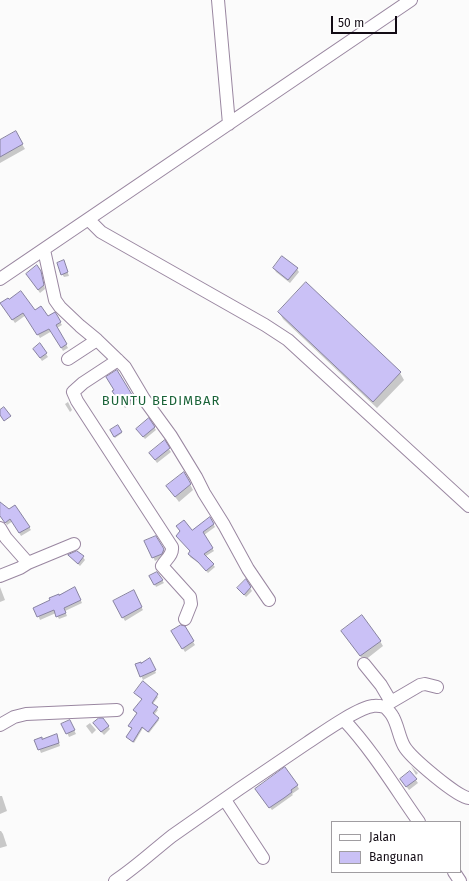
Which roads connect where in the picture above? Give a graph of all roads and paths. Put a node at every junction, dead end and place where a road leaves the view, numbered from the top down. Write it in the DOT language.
graph roads {
  1 [pos="218,0"];
  2 [pos="411,0"];
  3 [pos="234,120"];
  4 [pos="89,220"];
  5 [pos="44,250"];
  6 [pos="1,275"];
  7 [pos="97,340"];
  8 [pos="68,359"];
  9 [pos="118,360"];
  10 [pos="469,506"];
  11 [pos="0,528"];
  12 [pos="74,544"];
  13 [pos="28,563"];
  14 [pos="0,576"];
  15 [pos="269,600"];
  16 [pos="185,619"];
  17 [pos="364,664"];
  18 [pos="437,687"];
  19 [pos="388,704"];
  20 [pos="117,710"];
  21 [pos="344,720"];
  22 [pos="0,725"];
  23 [pos="469,798"];
  24 [pos="225,800"];
  25 [pos="418,821"];
  26 [pos="263,858"];
  27 [pos="132,876"];
  28 [pos="115,881"];
  1 -- 3 [label="street"];
  2 -- 3 [label="street"];
  3 -- 4 [label="street"];
  4 -- 5 [label="street"];
  4 -- 10 [label="street"];
  5 -- 6 [label="street"];
  5 -- 7 [label="street"];
  7 -- 8 [label="street"];
  7 -- 9 [label="street"];
  9 -- 15 [label="street"];
  9 -- 16 [label="street"];
  11 -- 13 [label="street"];
  12 -- 13 [label="street"];
  13 -- 14 [label="street"];
  17 -- 19 [label="street"];
  18 -- 19 [label="street"];
  19 -- 21 [label="street"];
  19 -- 23 [label="street"];
  20 -- 22 [label="street"];
  21 -- 24 [label="street"];
  21 -- 25 [label="street"];
  24 -- 26 [label="street"];
  24 -- 27 [label="street"];
  27 -- 28 [label="street"];
}
